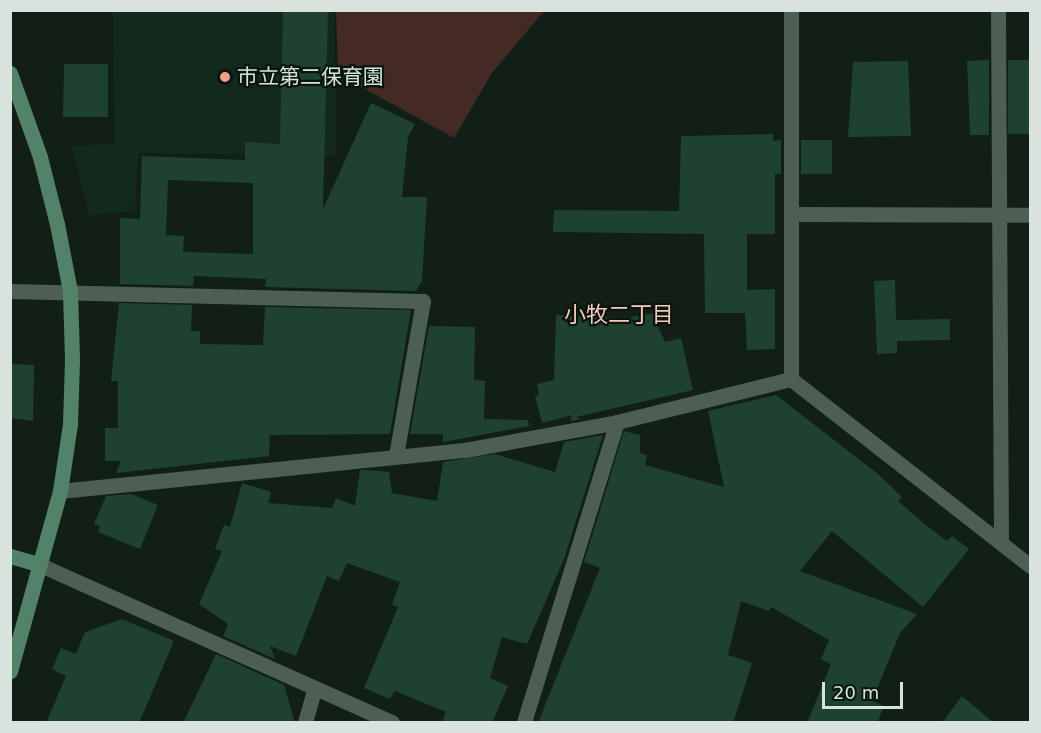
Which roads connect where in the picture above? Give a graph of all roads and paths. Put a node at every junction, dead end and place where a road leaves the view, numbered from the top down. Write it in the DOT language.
graph roads {
  1 [pos="791,10"];
  2 [pos="998,10"];
  3 [pos="10,73"];
  4 [pos="792,214"];
  5 [pos="1001,215"];
  6 [pos="1030,215"];
  7 [pos="10,291"];
  8 [pos="70,291"];
  9 [pos="791,379"];
  10 [pos="617,422"];
  11 [pos="396,456"];
  12 [pos="60,491"];
  13 [pos="1001,543"];
  14 [pos="10,556"];
  15 [pos="38,564"];
  16 [pos="1030,566"];
  17 [pos="10,671"];
  18 [pos="315,688"];
  19 [pos="305,723"];
  20 [pos="392,723"];
  21 [pos="524,723"];
  1 -- 4 [label="street"];
  2 -- 5 [label="street"];
  3 -- 8 [label="street"];
  4 -- 5 [label="street"];
  4 -- 9 [label="street"];
  5 -- 6 [label="street"];
  5 -- 13 [label="street"];
  7 -- 8 [label="street"];
  8 -- 11 [label="street"];
  8 -- 12 [label="street"];
  9 -- 10 [label="street"];
  9 -- 13 [label="street"];
  10 -- 11 [label="street"];
  10 -- 21 [label="street"];
  11 -- 12 [label="street"];
  12 -- 15 [label="street"];
  13 -- 16 [label="street"];
  14 -- 15 [label="street"];
  15 -- 17 [label="street"];
  15 -- 18 [label="street"];
  18 -- 19 [label="street"];
  18 -- 20 [label="street"];
}
